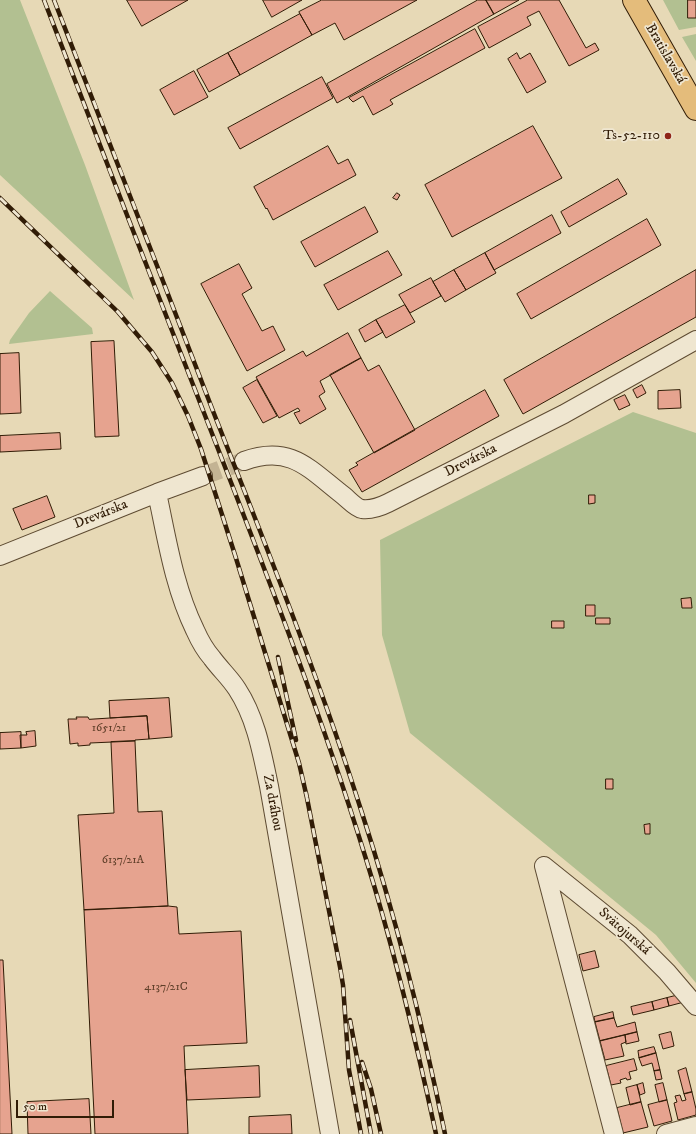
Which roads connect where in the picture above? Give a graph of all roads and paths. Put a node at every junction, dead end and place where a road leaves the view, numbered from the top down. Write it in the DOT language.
graph roads {
  1 [pos="634,0"];
  2 [pos="696,109"];
  3 [pos="696,340"];
  4 [pos="244,461"];
  5 [pos="203,476"];
  6 [pos="157,493"];
  7 [pos="0,556"];
  8 [pos="696,1006"];
  9 [pos="696,1126"];
  10 [pos="330,1134"];
  11 [pos="614,1134"];
  12 [pos="666,1134"];
  1 -- 2 [label="main road, Bratislavská"];
  3 -- 4 [label="street, Drevárska"];
  5 -- 6 [label="street, Drevárska"];
  6 -- 7 [label="street, Drevárska"];
  6 -- 10 [label="street, Za dráhou"];
  8 -- 11 [label="street, Svätojurská"];
  9 -- 12 [label="street"];
}
